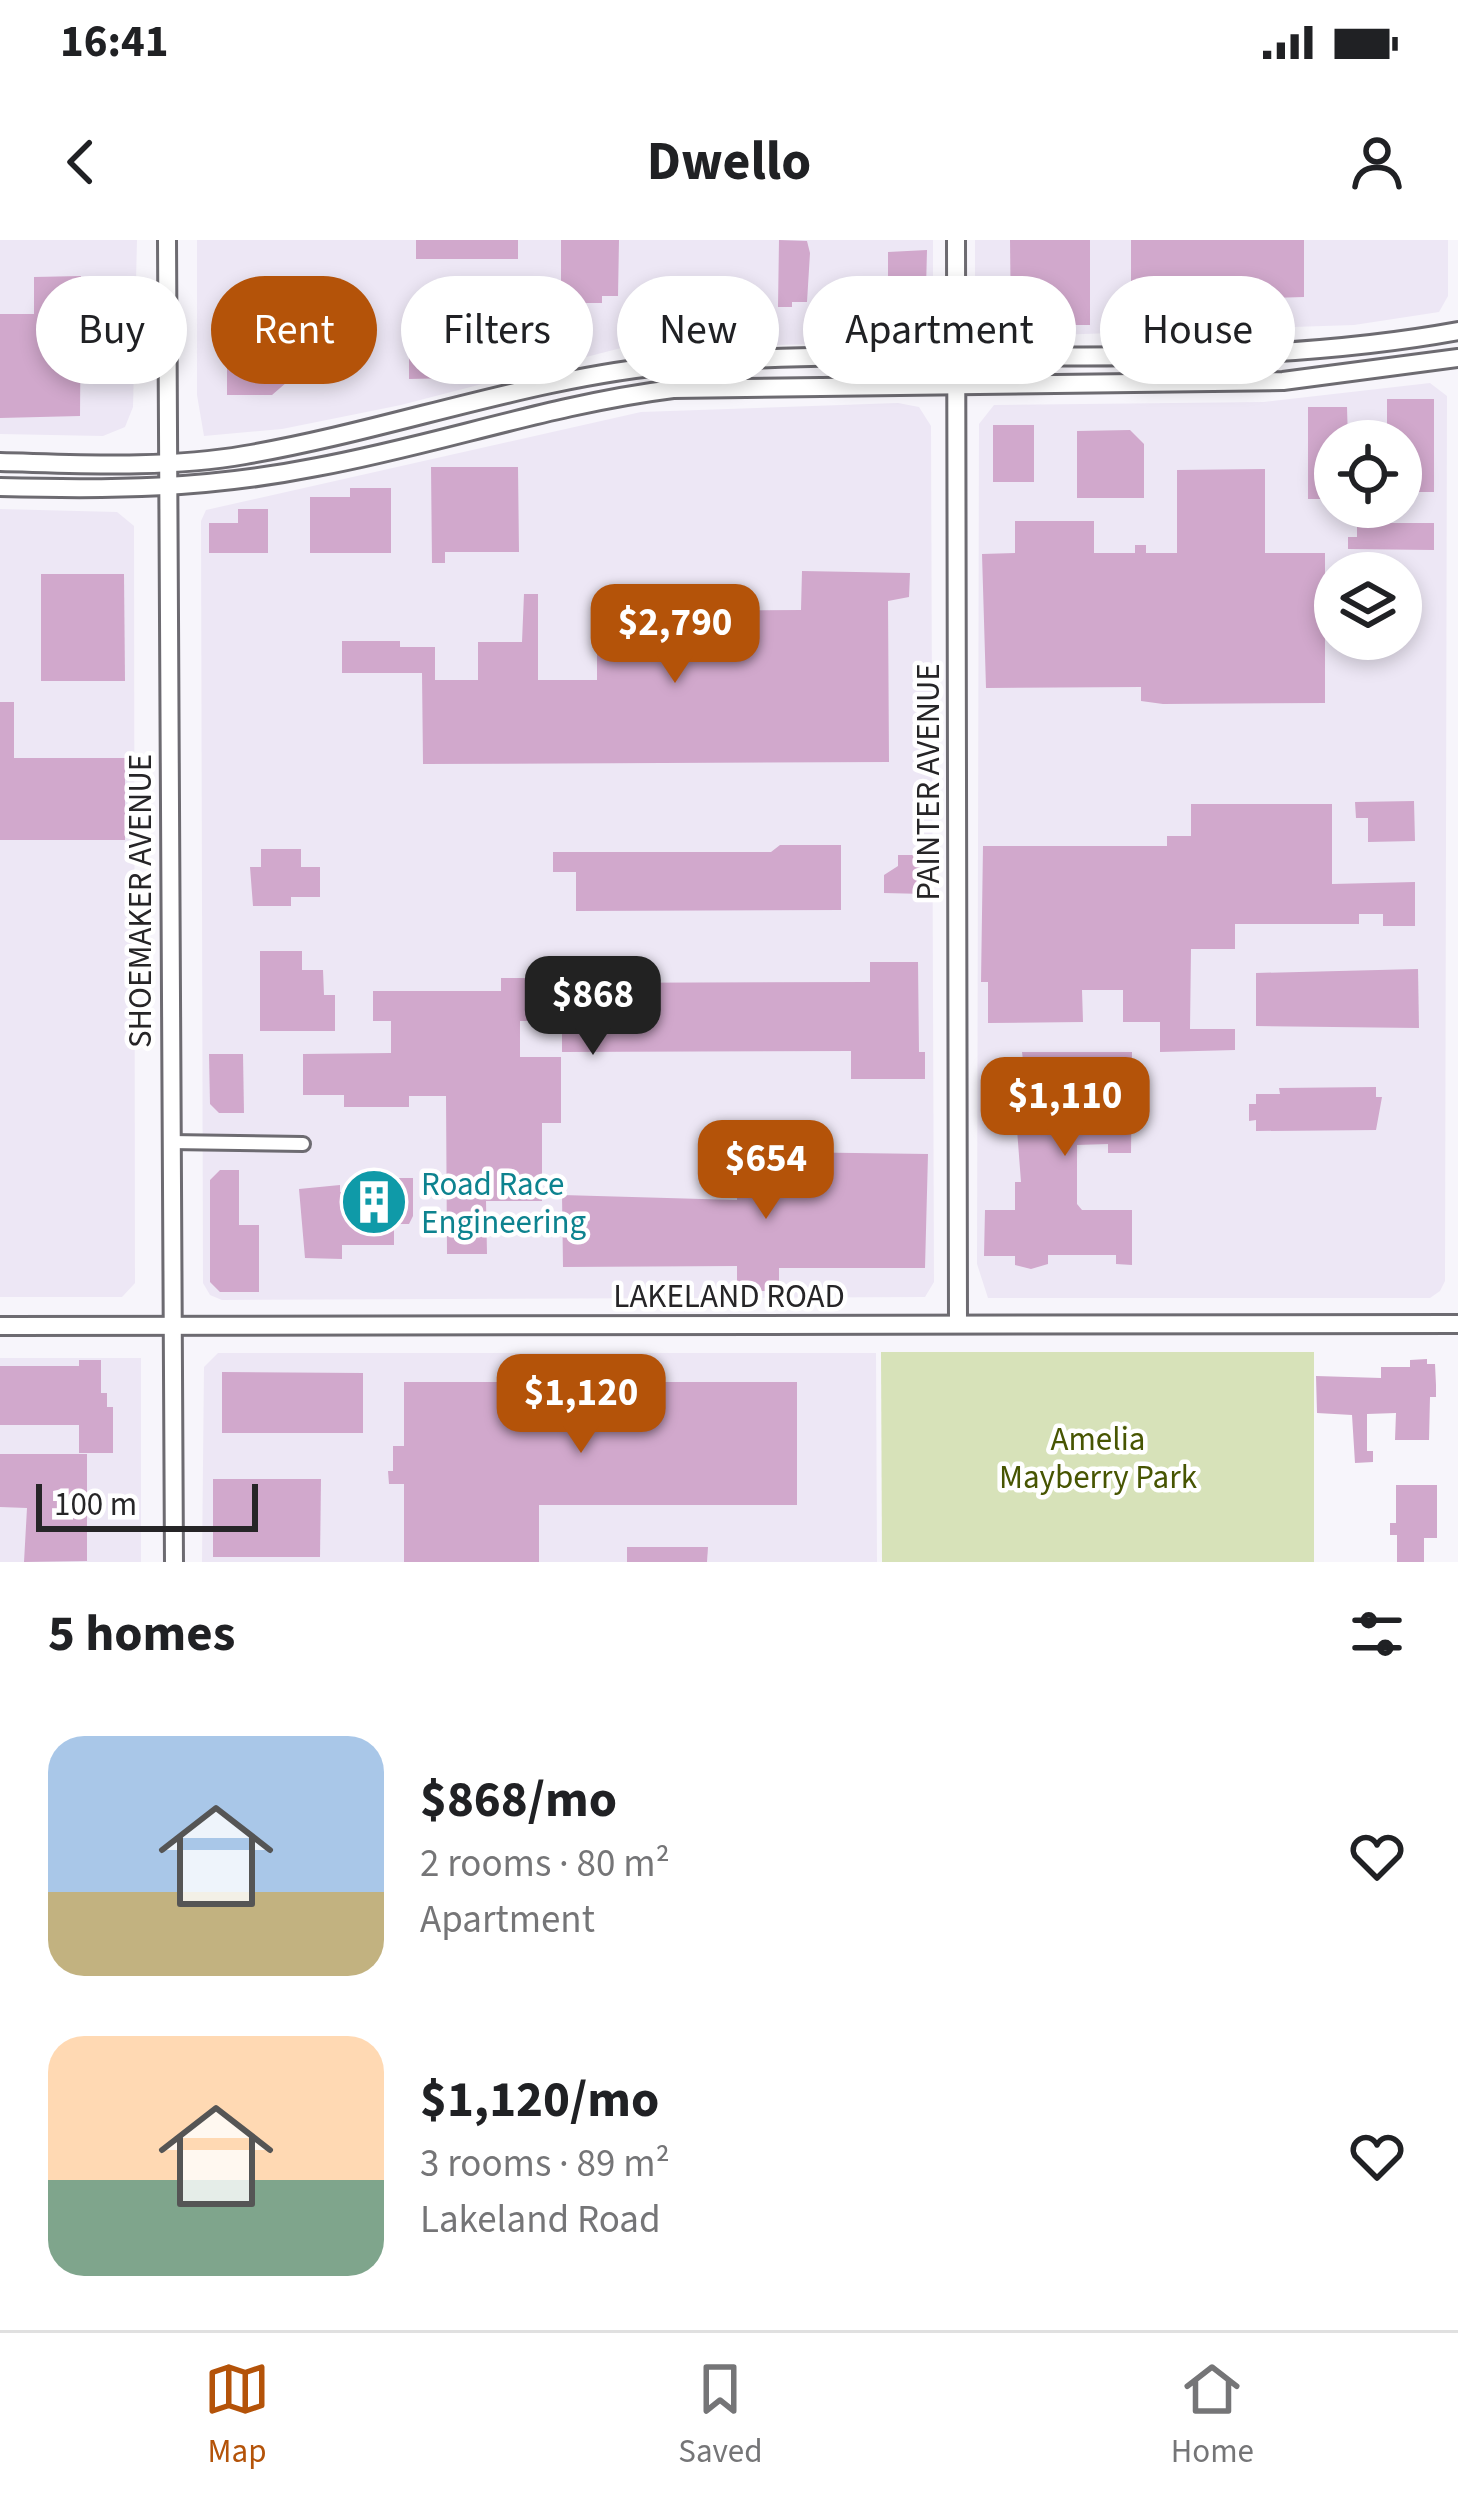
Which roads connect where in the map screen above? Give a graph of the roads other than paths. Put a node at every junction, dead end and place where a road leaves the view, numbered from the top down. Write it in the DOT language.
graph roads {
  1 [pos="166,240"];
  2 [pos="956,240"];
  3 [pos="956,276"];
  4 [pos="1458,331"];
  5 [pos="1076,355"];
  6 [pos="1458,358"];
  7 [pos="803,363"];
  8 [pos="1076,383"];
  9 [pos="956,384"];
  10 [pos="0,462"];
  11 [pos="167,462"];
  12 [pos="0,487"];
  13 [pos="167,490"];
  14 [pos="170,1142"];
  15 [pos="303,1144"];
  16 [pos="958,1324"];
  17 [pos="1458,1324"];
  18 [pos="0,1325"];
  19 [pos="172,1325"];
  20 [pos="174,1562"];
  1 -- 11 [label="main road, SHOEMAKER AVENUE"];
  2 -- 3 [label="main road, PAINTER AVENUE"];
  4 -- 5 [label="main road"];
  6 -- 8 [label="main road"];
  7 -- 11 [label="main road"];
  9 -- 13 [label="main road"];
  9 -- 16 [label="main road, PAINTER AVENUE"];
  10 -- 11 [label="main road"];
  11 -- 13 [label="main road, SHOEMAKER AVENUE"];
  12 -- 13 [label="main road"];
  13 -- 14 [label="main road, SHOEMAKER AVENUE"];
  14 -- 15 [label="street"];
  14 -- 19 [label="main road, SHOEMAKER AVENUE"];
  16 -- 17 [label="main road, LAKELAND ROAD"];
  16 -- 19 [label="main road, LAKELAND ROAD"];
  18 -- 19 [label="main road, LAKELAND ROAD"];
  19 -- 20 [label="main road, SHOEMAKER AVENUE"];
}
